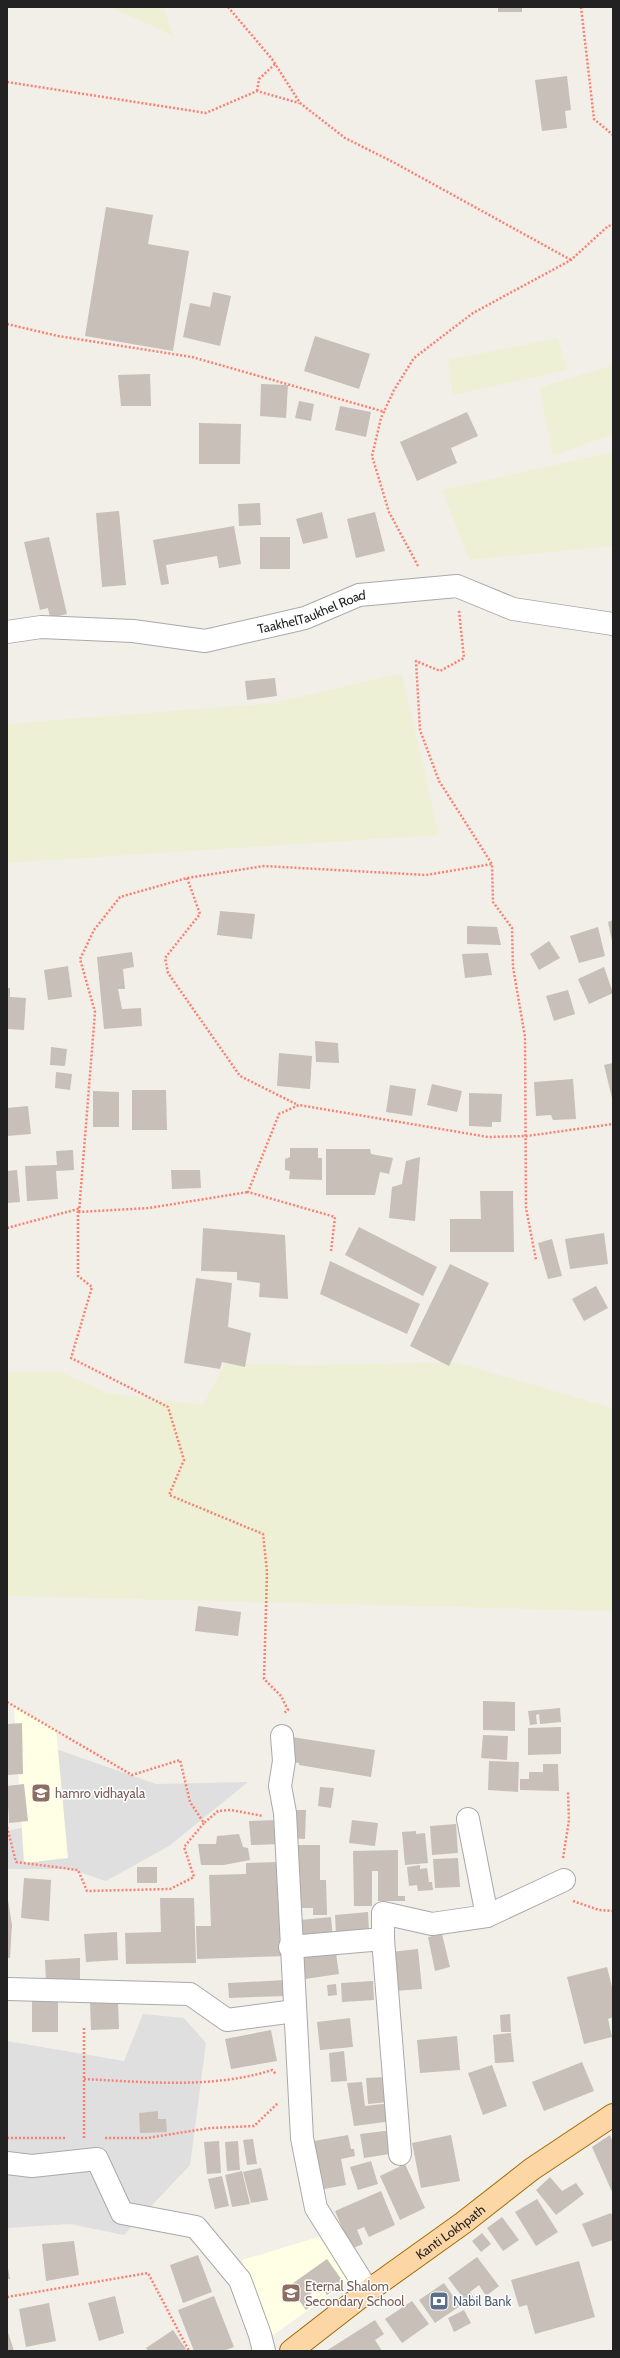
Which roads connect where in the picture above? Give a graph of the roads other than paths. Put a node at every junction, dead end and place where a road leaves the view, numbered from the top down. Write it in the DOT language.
graph roads {
  1 [pos="613,624"];
  2 [pos="7,632"];
  3 [pos="282,1736"];
  4 [pos="468,1819"];
  5 [pos="564,1880"];
  6 [pos="487,1916"];
  7 [pos="383,1939"];
  8 [pos="290,1947"];
  9 [pos="8,1989"];
  10 [pos="295,2011"];
  11 [pos="613,2115"];
  12 [pos="400,2154"];
  13 [pos="7,2163"];
  14 [pos="368,2291"];
  15 [pos="264,2351"];
  16 [pos="291,2351"];
  1 -- 2 [label="street, TaakhelTaukhel Road"];
  3 -- 8 [label="street"];
  4 -- 6 [label="street"];
  5 -- 6 [label="street"];
  6 -- 7 [label="street"];
  7 -- 8 [label="street"];
  7 -- 12 [label="street"];
  8 -- 10 [label="street"];
  9 -- 10 [label="street"];
  10 -- 14 [label="street"];
  11 -- 14 [label="main road, Kanti Lokhpath"];
  13 -- 15 [label="street"];
  14 -- 16 [label="main road, Kanti Lokhpath"];
}
